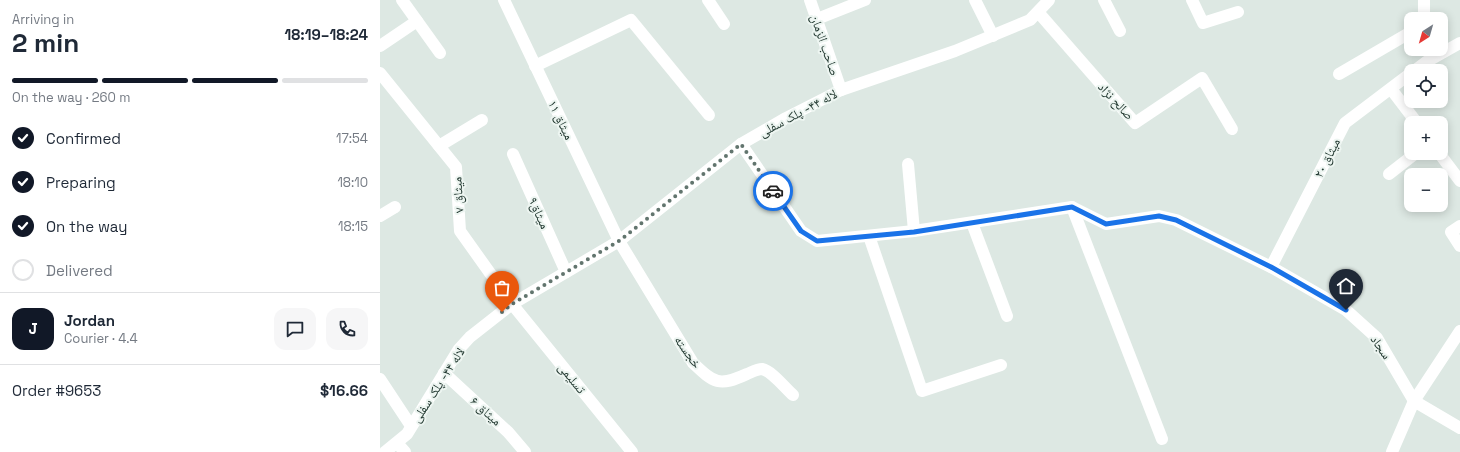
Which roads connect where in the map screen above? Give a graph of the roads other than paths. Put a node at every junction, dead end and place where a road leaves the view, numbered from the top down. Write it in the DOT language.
graph roads {
  1 [pos="402,0"];
  2 [pos="504,0"];
  3 [pos="708,0"];
  4 [pos="810,0"];
  5 [pos="865,0"];
  6 [pos="975,0"];
  7 [pos="1049,0"];
  8 [pos="1104,0"];
  9 [pos="1192,0"];
  10 [pos="1424,0"];
  11 [pos="1038,12"];
  12 [pos="1238,12"];
  13 [pos="1424,12"];
  14 [pos="817,19"];
  15 [pos="417,21"];
  16 [pos="724,24"];
  17 [pos="1120,31"];
  18 [pos="993,36"];
  19 [pos="1404,36"];
  20 [pos="1460,43"];
  21 [pos="380,46"];
  22 [pos="440,53"];
  23 [pos="1426,56"];
  24 [pos="1426,62"];
  25 [pos="1423,64"];
  26 [pos="535,66"];
  27 [pos="380,73"];
  28 [pos="1339,74"];
  29 [pos="1404,79"];
  30 [pos="1391,89"];
  31 [pos="841,90"];
  32 [pos="709,115"];
  33 [pos="1412,116"];
  34 [pos="482,120"];
  35 [pos="1232,129"];
  36 [pos="741,144"];
  37 [pos="439,146"];
  38 [pos="513,154"];
  39 [pos="1407,160"];
  40 [pos="1445,160"];
  41 [pos="908,164"];
  42 [pos="1388,174"];
  43 [pos="1458,174"];
  44 [pos="396,207"];
  45 [pos="1072,207"];
  46 [pos="380,216"];
  47 [pos="972,223"];
  48 [pos="1460,226"];
  49 [pos="914,232"];
  50 [pos="869,236"];
  51 [pos="619,241"];
  52 [pos="1460,246"];
  53 [pos="1271,267"];
  54 [pos="566,272"];
  55 [pos="512,304"];
  56 [pos="1007,316"];
  57 [pos="1460,331"];
  58 [pos="1002,365"];
  59 [pos="444,373"];
  60 [pos="380,379"];
  61 [pos="793,395"];
  62 [pos="1414,401"];
  63 [pos="412,426"];
  64 [pos="1460,428"];
  65 [pos="1162,439"];
  66 [pos="397,443"];
  67 [pos="385,452"];
  68 [pos="405,452"];
  69 [pos="525,452"];
  70 [pos="632,452"];
  71 [pos="1392,452"];
  1 -- 15 [label="street"];
  2 -- 26 [label="street, میثاق ۱۱"];
  3 -- 16 [label="street"];
  4 -- 14 [label="street, صاحب الزمان"];
  5 -- 14 [label="street"];
  6 -- 18 [label="street"];
  7 -- 11 [label="street, لاله ۴۴- پلک سفلی"];
  8 -- 17 [label="street"];
  9 -- 12 [label="street"];
  10 -- 13 [label="street"];
  11 -- 18 [label="street, لاله ۴۴- پلک سفلی"];
  11 -- 35 [label="street, صالح نژاد"];
  14 -- 31 [label="street, صاحب الزمان"];
  15 -- 21 [label="street"];
  15 -- 22 [label="street"];
  18 -- 31 [label="street, لاله ۴۴- پلک سفلی"];
  19 -- 28 [label="street"];
  20 -- 24 [label="street"];
  23 -- 24 [label="street"];
  24 -- 25 [label="street"];
  26 -- 32 [label="street"];
  26 -- 51 [label="street, میثاق ۱۱"];
  27 -- 37 [label="street, میثاق ۷"];
  29 -- 30 [label="street, میثاق ۲۰"];
  30 -- 33 [label="street"];
  30 -- 53 [label="street, میثاق ۲۰"];
  31 -- 36 [label="street, لاله ۴۴- پلک سفلی"];
  34 -- 37 [label="street"];
  36 -- 50 [label="street"];
  36 -- 51 [label="street, لاله ۴۴- پلک سفلی"];
  37 -- 55 [label="street, میثاق ۷"];
  38 -- 54 [label="street, میثاق۹"];
  39 -- 42 [label="street"];
  40 -- 43 [label="street"];
  41 -- 49 [label="street"];
  44 -- 46 [label="street"];
  45 -- 47 [label="street"];
  45 -- 53 [label="street, سجاد"];
  45 -- 65 [label="street"];
  47 -- 49 [label="street"];
  47 -- 56 [label="street"];
  48 -- 52 [label="street"];
  49 -- 50 [label="street"];
  50 -- 58 [label="street"];
  51 -- 54 [label="street, لاله ۴۴- پلک سفلی"];
  51 -- 61 [label="street, خجسته"];
  53 -- 62 [label="street, سجاد"];
  54 -- 55 [label="street, لاله ۴۴- پلک سفلی"];
  55 -- 59 [label="street, لاله ۴۴- پلک سفلی"];
  55 -- 70 [label="street, تسلیمی"];
  57 -- 62 [label="street"];
  59 -- 63 [label="street, لاله ۴۴- پلک سفلی"];
  59 -- 69 [label="street, میثاق ۶"];
  60 -- 63 [label="street"];
  62 -- 64 [label="street"];
  62 -- 71 [label="street"];
  63 -- 66 [label="street, لاله ۴۴- پلک سفلی"];
  66 -- 67 [label="street, لاله ۴۴- پلک سفلی"];
  66 -- 68 [label="street"];
}
